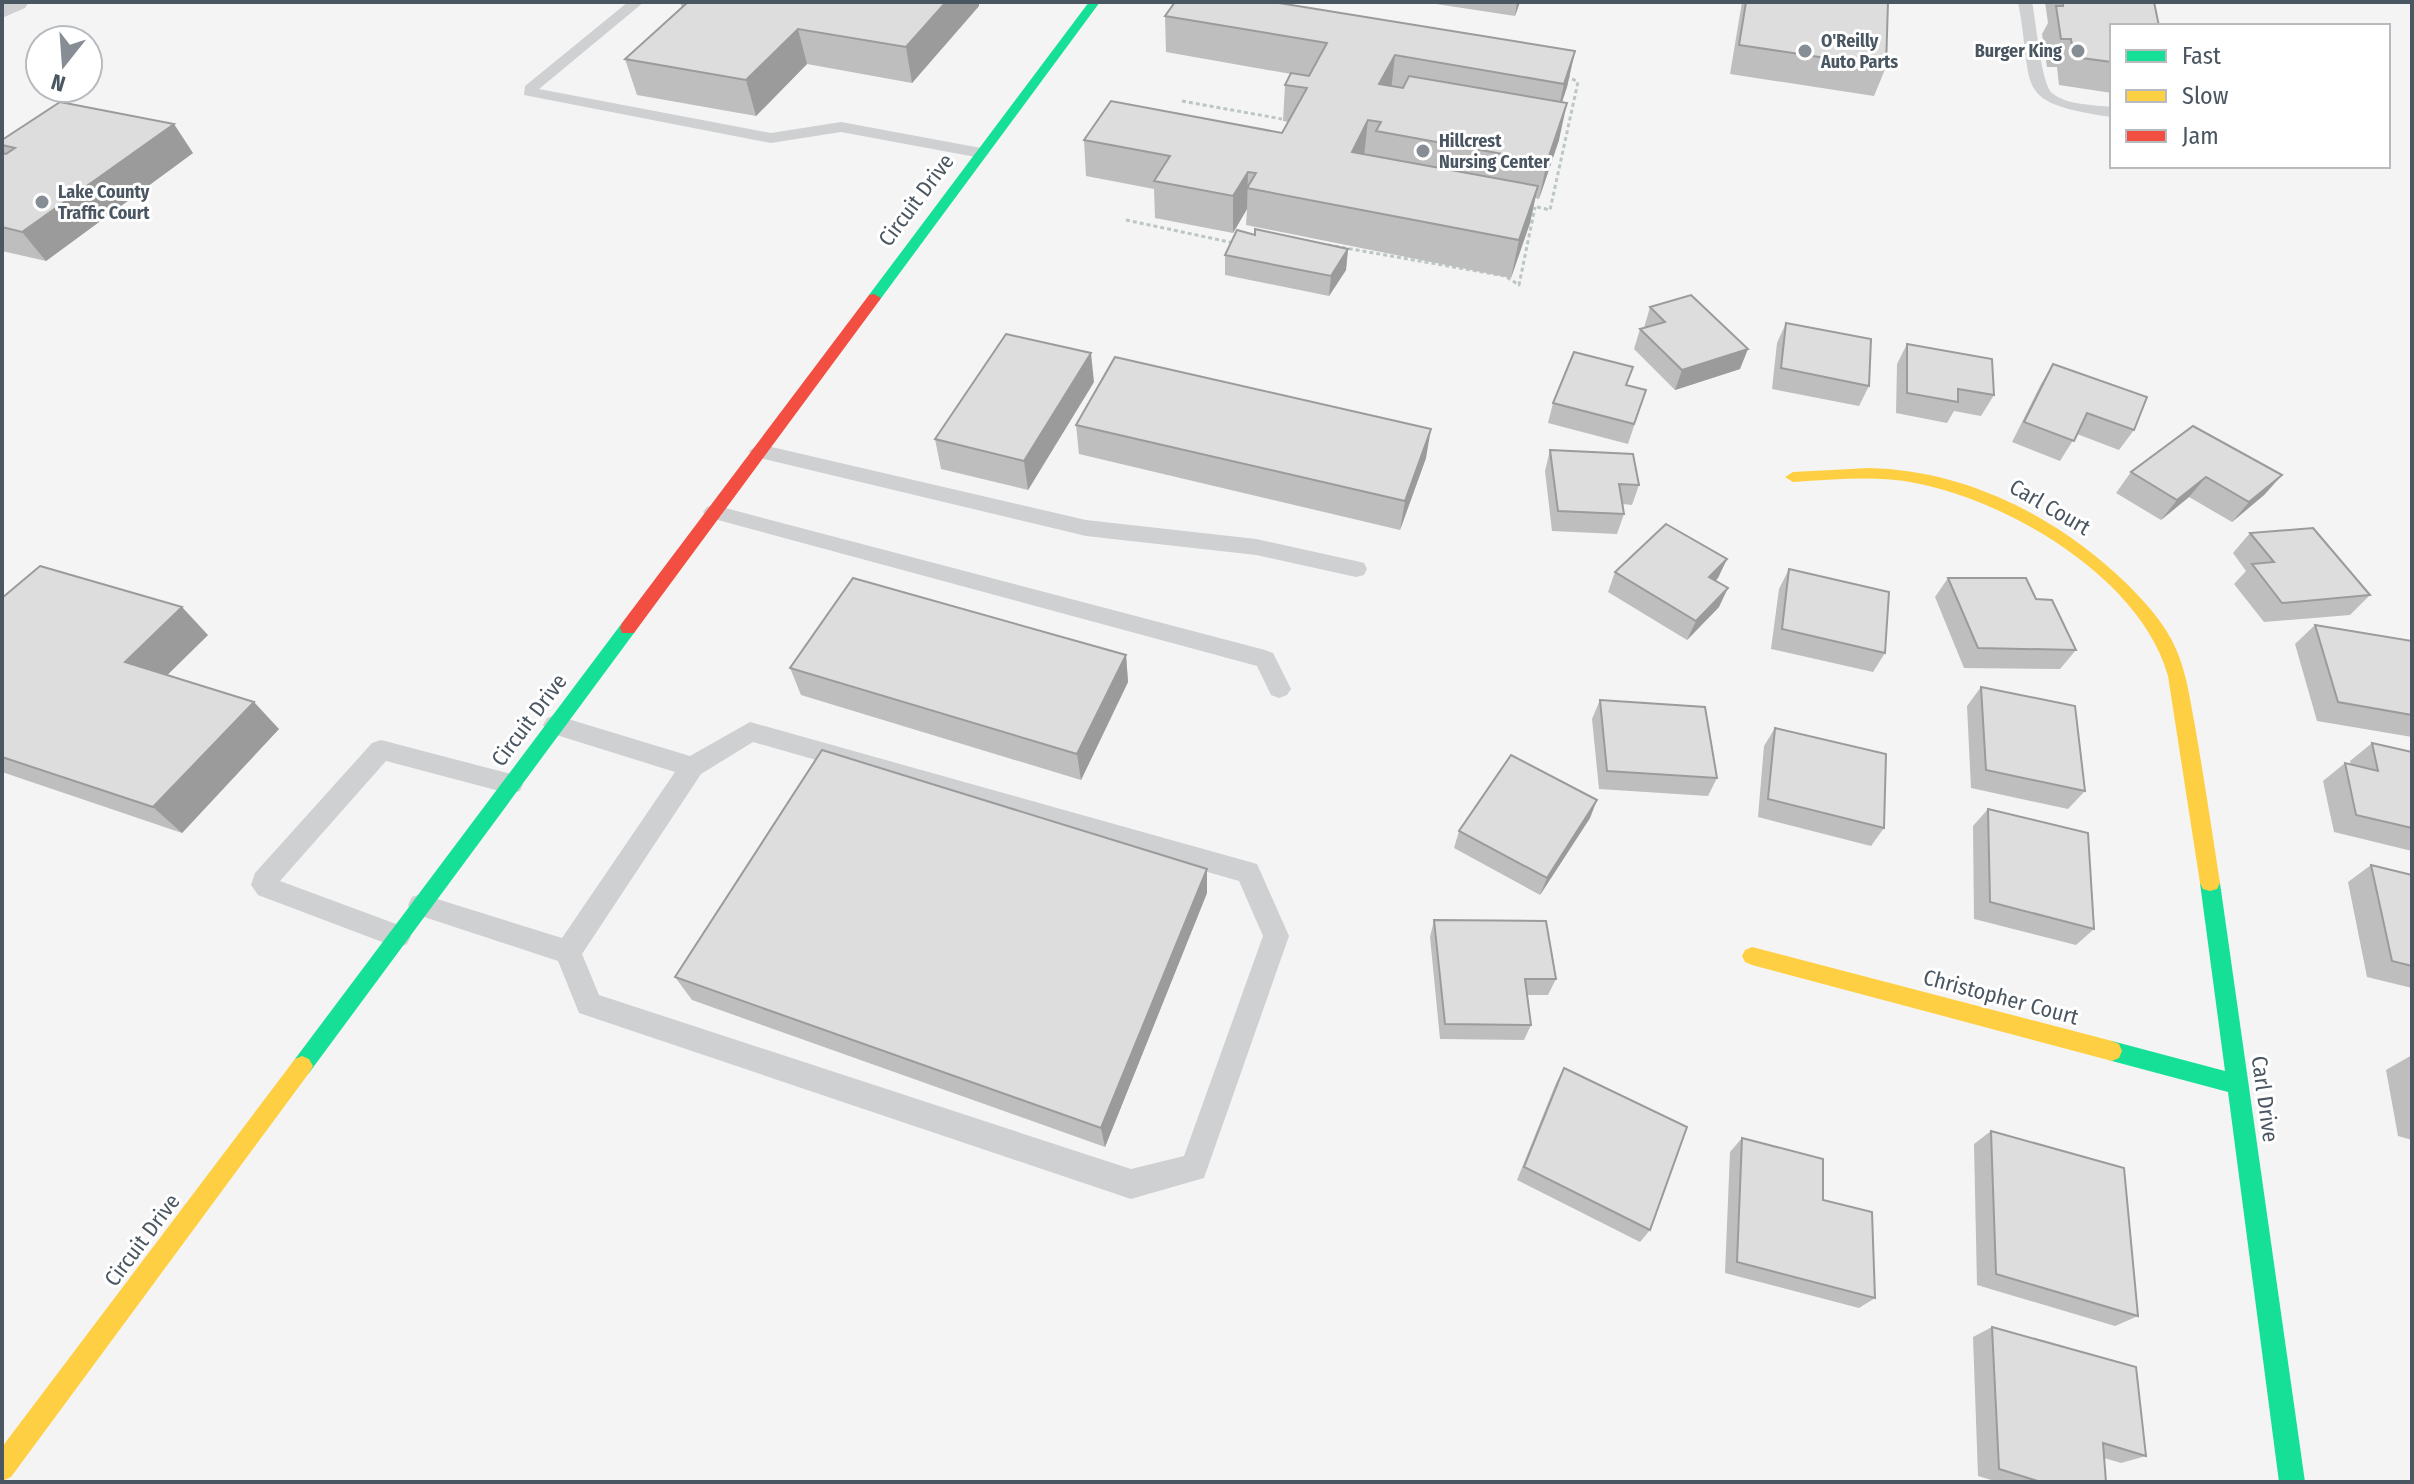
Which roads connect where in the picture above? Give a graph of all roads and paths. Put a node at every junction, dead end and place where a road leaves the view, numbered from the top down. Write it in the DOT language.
graph roads {
  1 [pos="16,2"];
  2 [pos="637,2"];
  3 [pos="1095,2"];
  4 [pos="2025,2"];
  5 [pos="2,10"];
  6 [pos="1556,70"];
  7 [pos="1182,101"];
  8 [pos="2110,112"];
  9 [pos="1282,119"];
  10 [pos="981,153"];
  11 [pos="1523,205"];
  12 [pos="1537,207"];
  13 [pos="1126,220"];
  14 [pos="1244,245"];
  15 [pos="1326,245"];
  16 [pos="759,451"];
  17 [pos="1793,477"];
  18 [pos="714,512"];
  19 [pos="1356,569"];
  20 [pos="1279,689"];
  21 [pos="2184,723"];
  22 [pos="555,725"];
  23 [pos="692,767"];
  24 [pos="511,784"];
  25 [pos="421,905"];
  26 [pos="398,936"];
  27 [pos="568,952"];
  28 [pos="1752,956"];
  29 [pos="2239,1085"];
  30 [pos="2,1468"];
  31 [pos="2292,1482"];
  1 -- 5 [label="street"];
  2 -- 10 [label="lane"];
  3 -- 10 [label="street, Circuit Drive"];
  4 -- 8 [label="lane"];
  6 -- 12 [label="path"];
  7 -- 9 [label="path"];
  10 -- 16 [label="street, Circuit Drive"];
  11 -- 12 [label="path"];
  12 -- 15 [label="path"];
  13 -- 14 [label="path"];
  16 -- 18 [label="street, Circuit Drive"];
  16 -- 19 [label="lane"];
  17 -- 21 [label="street, Carl Court"];
  18 -- 20 [label="lane"];
  18 -- 22 [label="street, Circuit Drive"];
  21 -- 29 [label="street, Carl Drive"];
  22 -- 23 [label="lane"];
  22 -- 24 [label="street, Circuit Drive"];
  23 -- 27 [label="lane"];
  23 -- 27 [label="lane"];
  24 -- 25 [label="street, Circuit Drive"];
  24 -- 26 [label="lane"];
  25 -- 26 [label="street, Circuit Drive"];
  25 -- 27 [label="lane"];
  26 -- 30 [label="street, Circuit Drive"];
  28 -- 29 [label="street, Christopher Court"];
  29 -- 31 [label="street, Carl Drive"];
}
